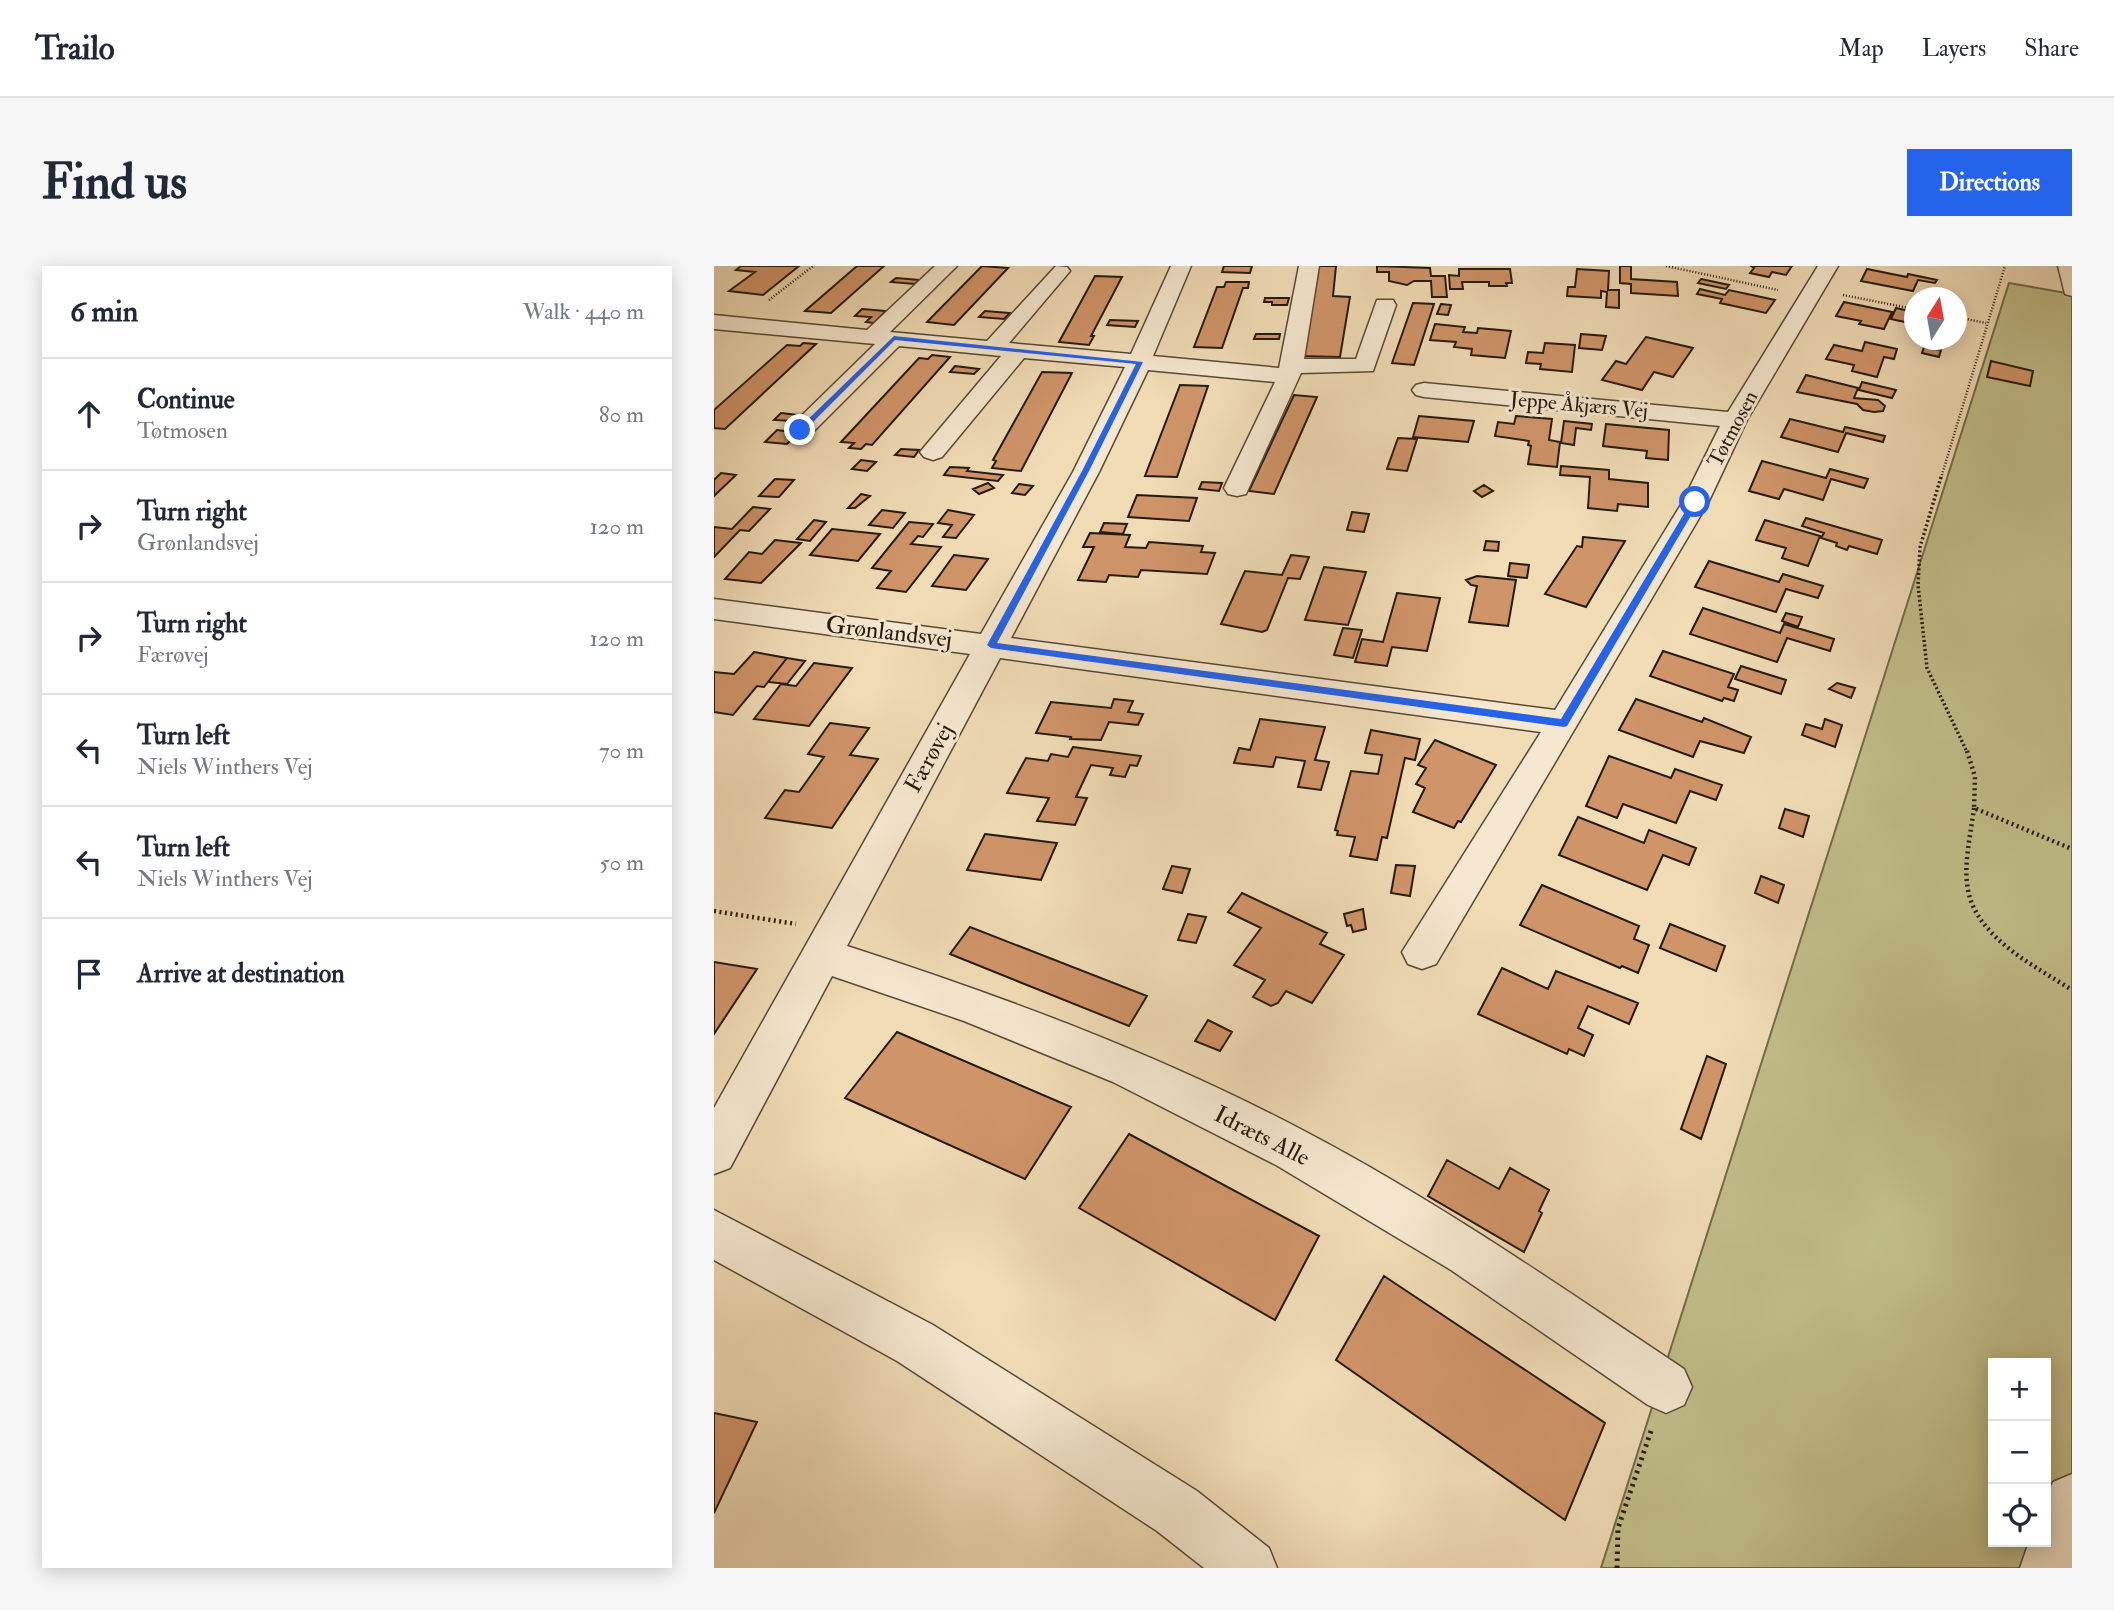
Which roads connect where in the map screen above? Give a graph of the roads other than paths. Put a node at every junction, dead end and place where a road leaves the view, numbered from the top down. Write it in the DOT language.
graph roads {
  1 [pos="947,266"];
  2 [pos="1181,266"];
  3 [pos="1309,266"];
  4 [pos="2068,266"];
  5 [pos="1060,271"];
  6 [pos="1817,284"];
  7 [pos="2072,290"];
  8 [pos="1385,305"];
  9 [pos="714,322"];
  10 [pos="884,337"];
  11 [pos="994,347"];
  12 [pos="1019,349"];
  13 [pos="1140,362"];
  14 [pos="1290,371"];
  15 [pos="1424,390"];
  16 [pos="1735,420"];
  17 [pos="800,430"];
  18 [pos="933,452"];
  19 [pos="1237,488"];
  20 [pos="714,609"];
  21 [pos="991,645"];
  22 [pos="1564,723"];
  23 [pos="828,943"];
  24 [pos="1422,952"];
  25 [pos="714,1152"];
  26 [pos="714,1234"];
  27 [pos="1666,1387"];
  28 [pos="2072,1501"];
  29 [pos="1250,1568"];
  30 [pos="2048,1568"];
  1 -- 10 [label="street"];
  2 -- 13 [label="street, Færøvej"];
  3 -- 14 [label="street"];
  4 -- 7 [label="street"];
  5 -- 11 [label="street"];
  6 -- 16 [label="street, Tøtmosen"];
  8 -- 14 [label="street"];
  9 -- 10 [label="street"];
  10 -- 11 [label="street"];
  10 -- 17 [label="street"];
  11 -- 12 [label="street"];
  12 -- 13 [label="street"];
  12 -- 18 [label="street"];
  13 -- 14 [label="street"];
  13 -- 21 [label="street, Færøvej"];
  14 -- 19 [label="street"];
  15 -- 16 [label="street, Jeppe Åkjærs Vej"];
  16 -- 22 [label="street, Tøtmosen"];
  20 -- 21 [label="street, Grønlandsvej"];
  21 -- 22 [label="street, Grønlandsvej"];
  21 -- 23 [label="street, Færøvej"];
  22 -- 24 [label="street, Tøtmosen"];
  23 -- 25 [label="street, Færøvej"];
  23 -- 27 [label="street, Idræts Alle"];
  26 -- 29 [label="street"];
  28 -- 30 [label="street"];
}
